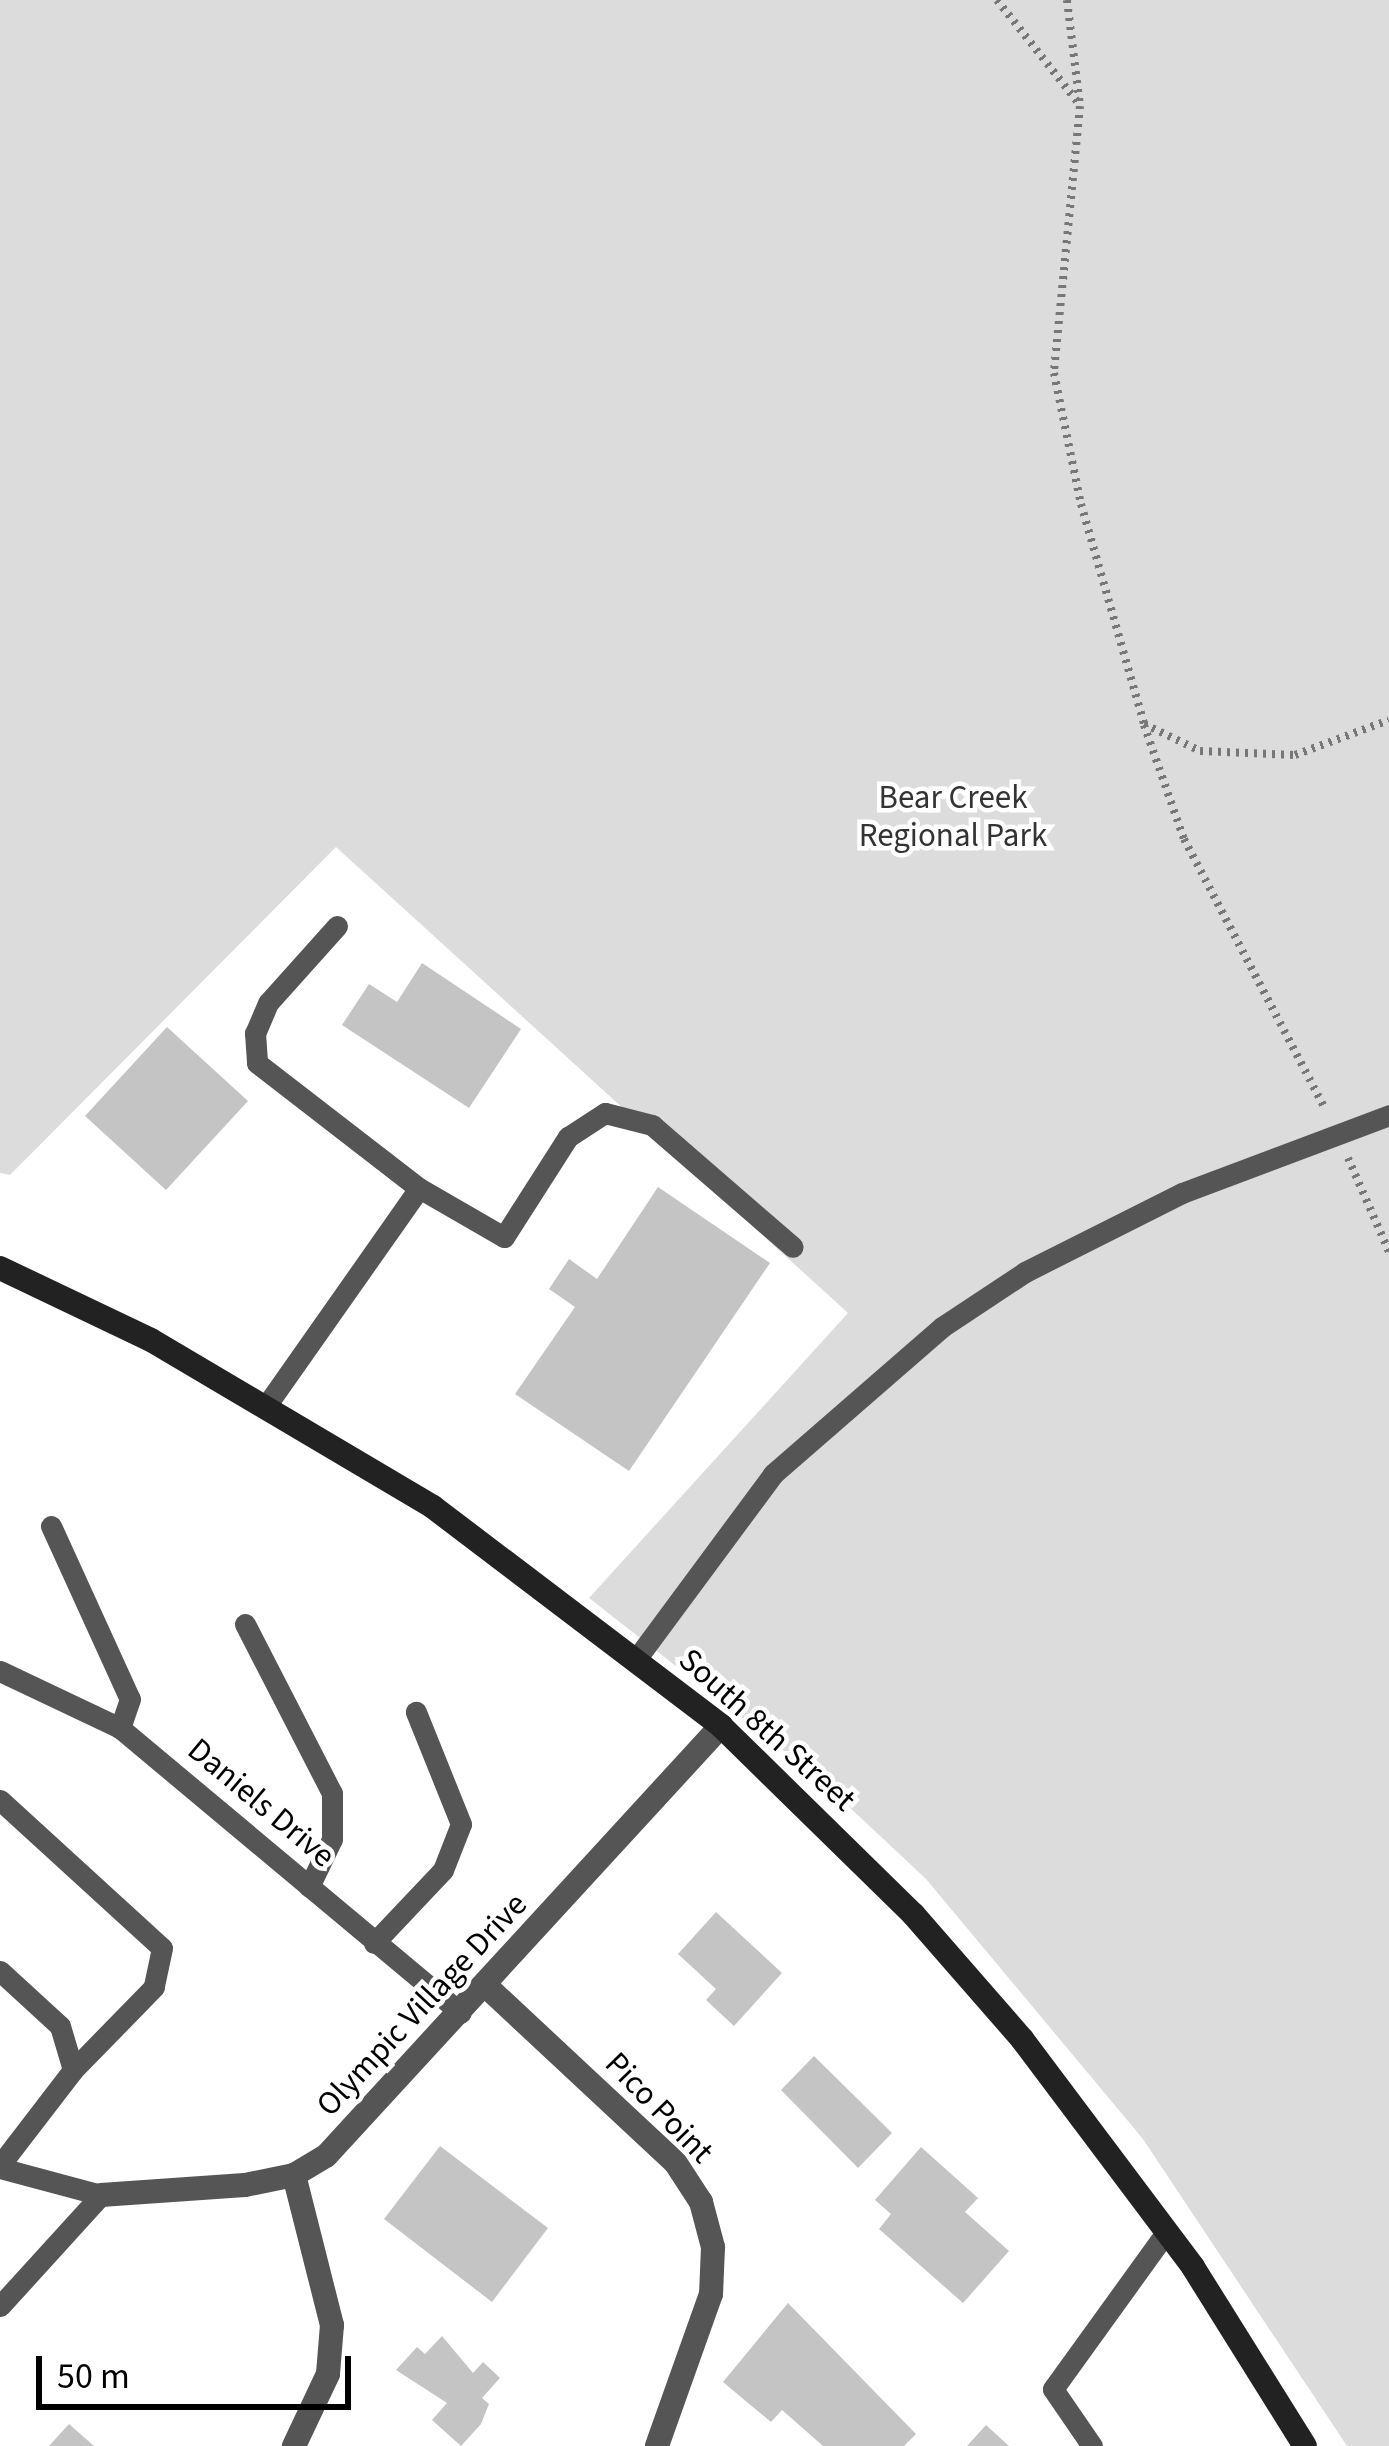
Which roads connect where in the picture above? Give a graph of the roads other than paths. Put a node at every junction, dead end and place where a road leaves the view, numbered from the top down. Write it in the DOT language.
graph roads {
  1 [pos="337,926"];
  2 [pos="1389,1114"];
  3 [pos="419,1188"];
  4 [pos="793,1247"];
  5 [pos="0,1268"];
  6 [pos="266,1406"];
  7 [pos="52,1526"];
  8 [pos="245,1624"];
  9 [pos="637,1658"];
  10 [pos="0,1671"];
  11 [pos="416,1712"];
  12 [pos="721,1726"];
  13 [pos="120,1728"];
  14 [pos="0,1800"];
  15 [pos="309,1887"];
  16 [pos="374,1943"];
  17 [pos="0,1971"];
  18 [pos="486,1986"];
  19 [pos="460,2013"];
  20 [pos="73,2071"];
  21 [pos="0,2167"];
  22 [pos="294,2175"];
  23 [pos="100,2194"];
  24 [pos="1167,2231"];
  25 [pos="0,2306"];
  26 [pos="294,2446"];
  27 [pos="657,2446"];
  28 [pos="1092,2446"];
  29 [pos="1305,2446"];
  1 -- 3 [label="lane"];
  2 -- 9 [label="lane"];
  3 -- 4 [label="lane"];
  3 -- 6 [label="lane"];
  5 -- 6 [label="main road, South 8th Street"];
  6 -- 9 [label="main road, South 8th Street"];
  7 -- 13 [label="lane"];
  8 -- 15 [label="lane"];
  9 -- 12 [label="main road, South 8th Street"];
  10 -- 13 [label="lane, Daniels Drive"];
  11 -- 16 [label="lane"];
  12 -- 18 [label="street, Olympic Village Drive"];
  12 -- 24 [label="main road, South 8th Street"];
  13 -- 15 [label="lane, Daniels Drive"];
  14 -- 20 [label="lane"];
  15 -- 16 [label="lane, Daniels Drive"];
  16 -- 19 [label="lane, Daniels Drive"];
  17 -- 20 [label="lane"];
  18 -- 19 [label="street, Olympic Village Drive"];
  18 -- 27 [label="street, Pico Point"];
  19 -- 22 [label="street, Olympic Village Drive"];
  20 -- 21 [label="lane"];
  21 -- 23 [label="lane"];
  22 -- 23 [label="street"];
  22 -- 26 [label="street"];
  23 -- 25 [label="lane"];
  24 -- 28 [label="lane"];
  24 -- 29 [label="main road, South 8th Street"];
}
